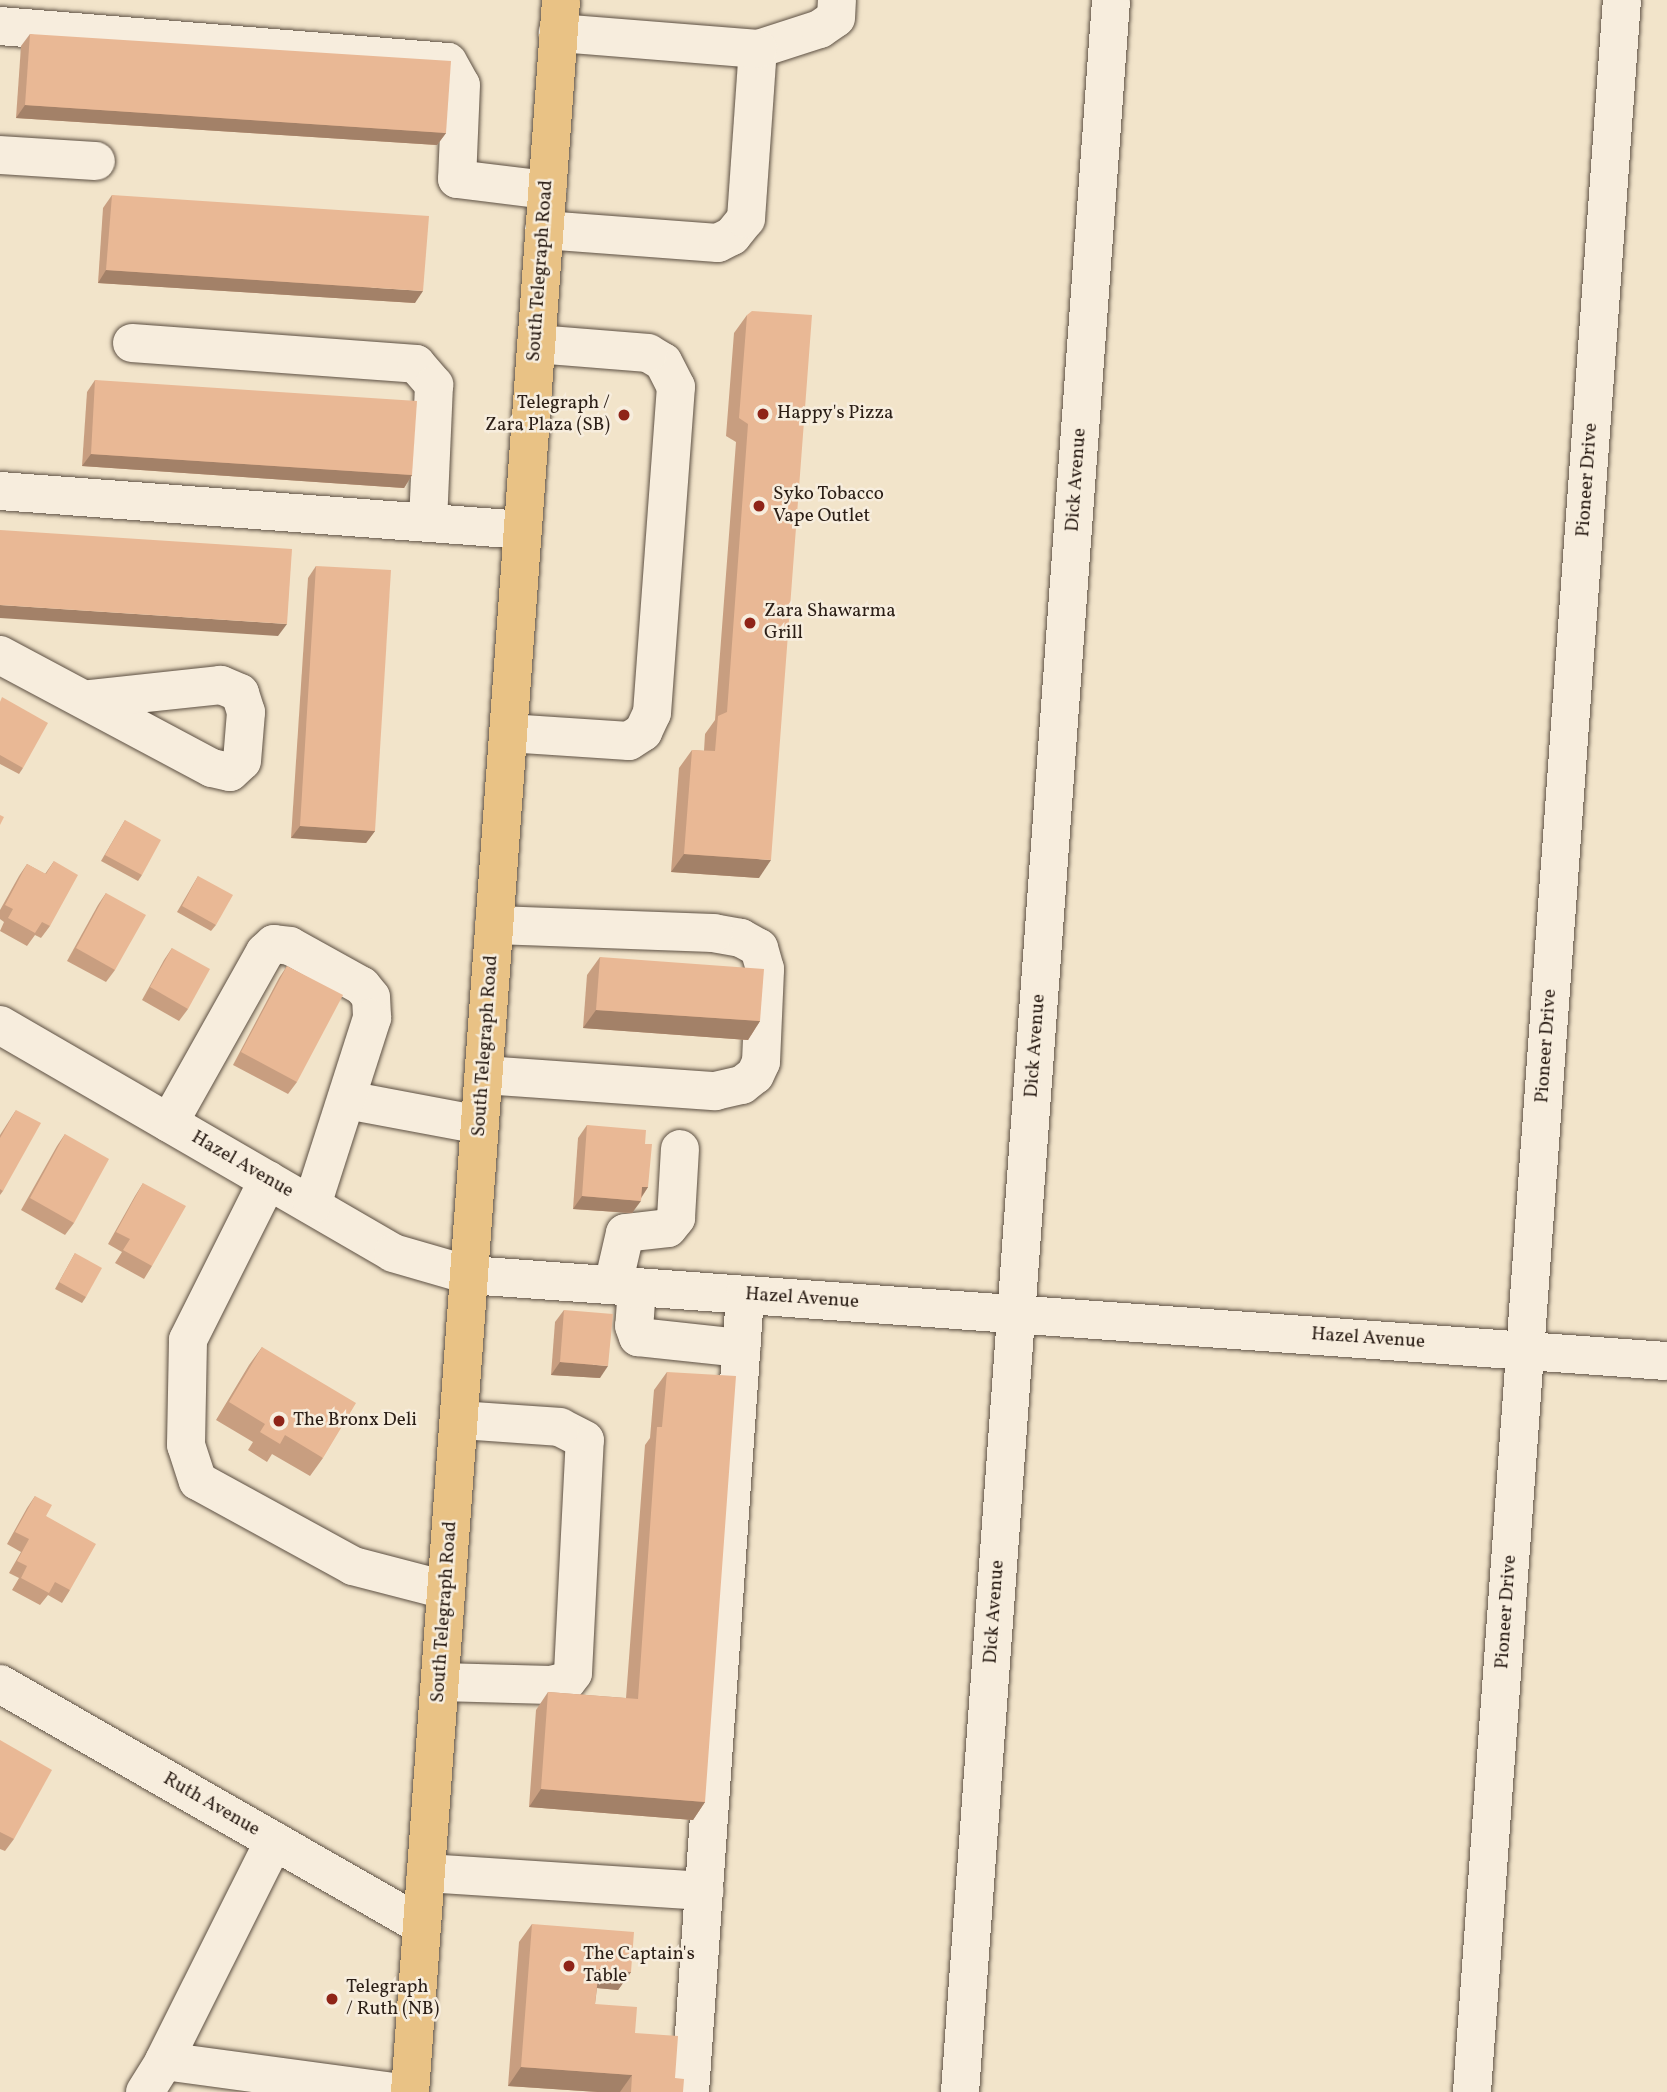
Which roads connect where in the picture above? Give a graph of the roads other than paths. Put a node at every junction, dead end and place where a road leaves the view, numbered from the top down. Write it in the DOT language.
graph roads {
  1 [pos="837,0"];
  2 [pos="1111,0"];
  3 [pos="1622,0"];
  4 [pos="560,16"];
  5 [pos="0,26"];
  6 [pos="758,49"];
  7 [pos="0,155"];
  8 [pos="96,162"];
  9 [pos="547,190"];
  10 [pos="544,230"];
  11 [pos="132,343"];
  12 [pos="536,344"];
  13 [pos="0,491"];
  14 [pos="428,522"];
  15 [pos="523,530"];
  16 [pos="0,655"];
  17 [pos="89,699"];
  18 [pos="508,733"];
  19 [pos="494,925"];
  20 [pos="0,1025"];
  21 [pos="484,1075"];
  22 [pos="347,1100"];
  23 [pos="169,1123"];
  24 [pos="480,1125"];
  25 [pos="680,1150"];
  26 [pos="268,1180"];
  27 [pos="312,1206"];
  28 [pos="469,1275"];
  29 [pos="625,1286"];
  30 [pos="745,1295"];
  31 [pos="1017,1314"];
  32 [pos="741,1348"];
  33 [pos="1525,1350"];
  34 [pos="1667,1361"];
  35 [pos="459,1420"];
  36 [pos="446,1590"];
  37 [pos="440,1682"];
  38 [pos="0,1684"];
  39 [pos="274,1841"];
  40 [pos="426,1873"];
  41 [pos="704,1891"];
  42 [pos="422,1926"];
  43 [pos="155,2076"];
  44 [pos="394,2092"];
  45 [pos="410,2092"];
  46 [pos="690,2092"];
  47 [pos="960,2092"];
  48 [pos="1472,2092"];
  1 -- 6 [label="street"];
  2 -- 31 [label="street, Dick Avenue"];
  3 -- 33 [label="street, Pioneer Drive"];
  4 -- 6 [label="street"];
  4 -- 9 [label="highway, South Telegraph Road"];
  5 -- 9 [label="street"];
  6 -- 10 [label="street"];
  7 -- 8 [label="street"];
  9 -- 10 [label="highway, South Telegraph Road"];
  10 -- 12 [label="highway, South Telegraph Road"];
  11 -- 14 [label="street"];
  12 -- 15 [label="highway, South Telegraph Road"];
  12 -- 18 [label="street"];
  13 -- 14 [label="street"];
  14 -- 15 [label="street"];
  15 -- 18 [label="highway, South Telegraph Road"];
  16 -- 17 [label="street"];
  18 -- 19 [label="highway, South Telegraph Road"];
  19 -- 21 [label="highway, South Telegraph Road"];
  19 -- 21 [label="street"];
  20 -- 23 [label="street, Hazel Avenue"];
  21 -- 24 [label="highway, South Telegraph Road"];
  22 -- 23 [label="street"];
  22 -- 24 [label="street"];
  22 -- 27 [label="street"];
  23 -- 26 [label="street, Hazel Avenue"];
  24 -- 28 [label="highway, South Telegraph Road"];
  25 -- 29 [label="street"];
  26 -- 27 [label="street, Hazel Avenue"];
  26 -- 36 [label="street"];
  27 -- 28 [label="street, Hazel Avenue"];
  28 -- 29 [label="street, Hazel Avenue"];
  28 -- 35 [label="highway, South Telegraph Road"];
  29 -- 30 [label="street, Hazel Avenue"];
  29 -- 32 [label="street"];
  30 -- 31 [label="street, Hazel Avenue"];
  30 -- 32 [label="street"];
  31 -- 33 [label="street, Hazel Avenue"];
  31 -- 47 [label="street, Dick Avenue"];
  32 -- 41 [label="street"];
  33 -- 34 [label="street, Hazel Avenue"];
  33 -- 48 [label="street, Pioneer Drive"];
  35 -- 36 [label="highway, South Telegraph Road"];
  35 -- 37 [label="street"];
  36 -- 37 [label="highway, South Telegraph Road"];
  37 -- 40 [label="highway, South Telegraph Road"];
  38 -- 39 [label="street, Ruth Avenue"];
  39 -- 42 [label="street, Ruth Avenue"];
  39 -- 43 [label="street"];
  40 -- 41 [label="street"];
  40 -- 42 [label="highway, South Telegraph Road"];
  41 -- 46 [label="street"];
  42 -- 45 [label="highway, South Telegraph Road"];
  43 -- 44 [label="street"];
}
